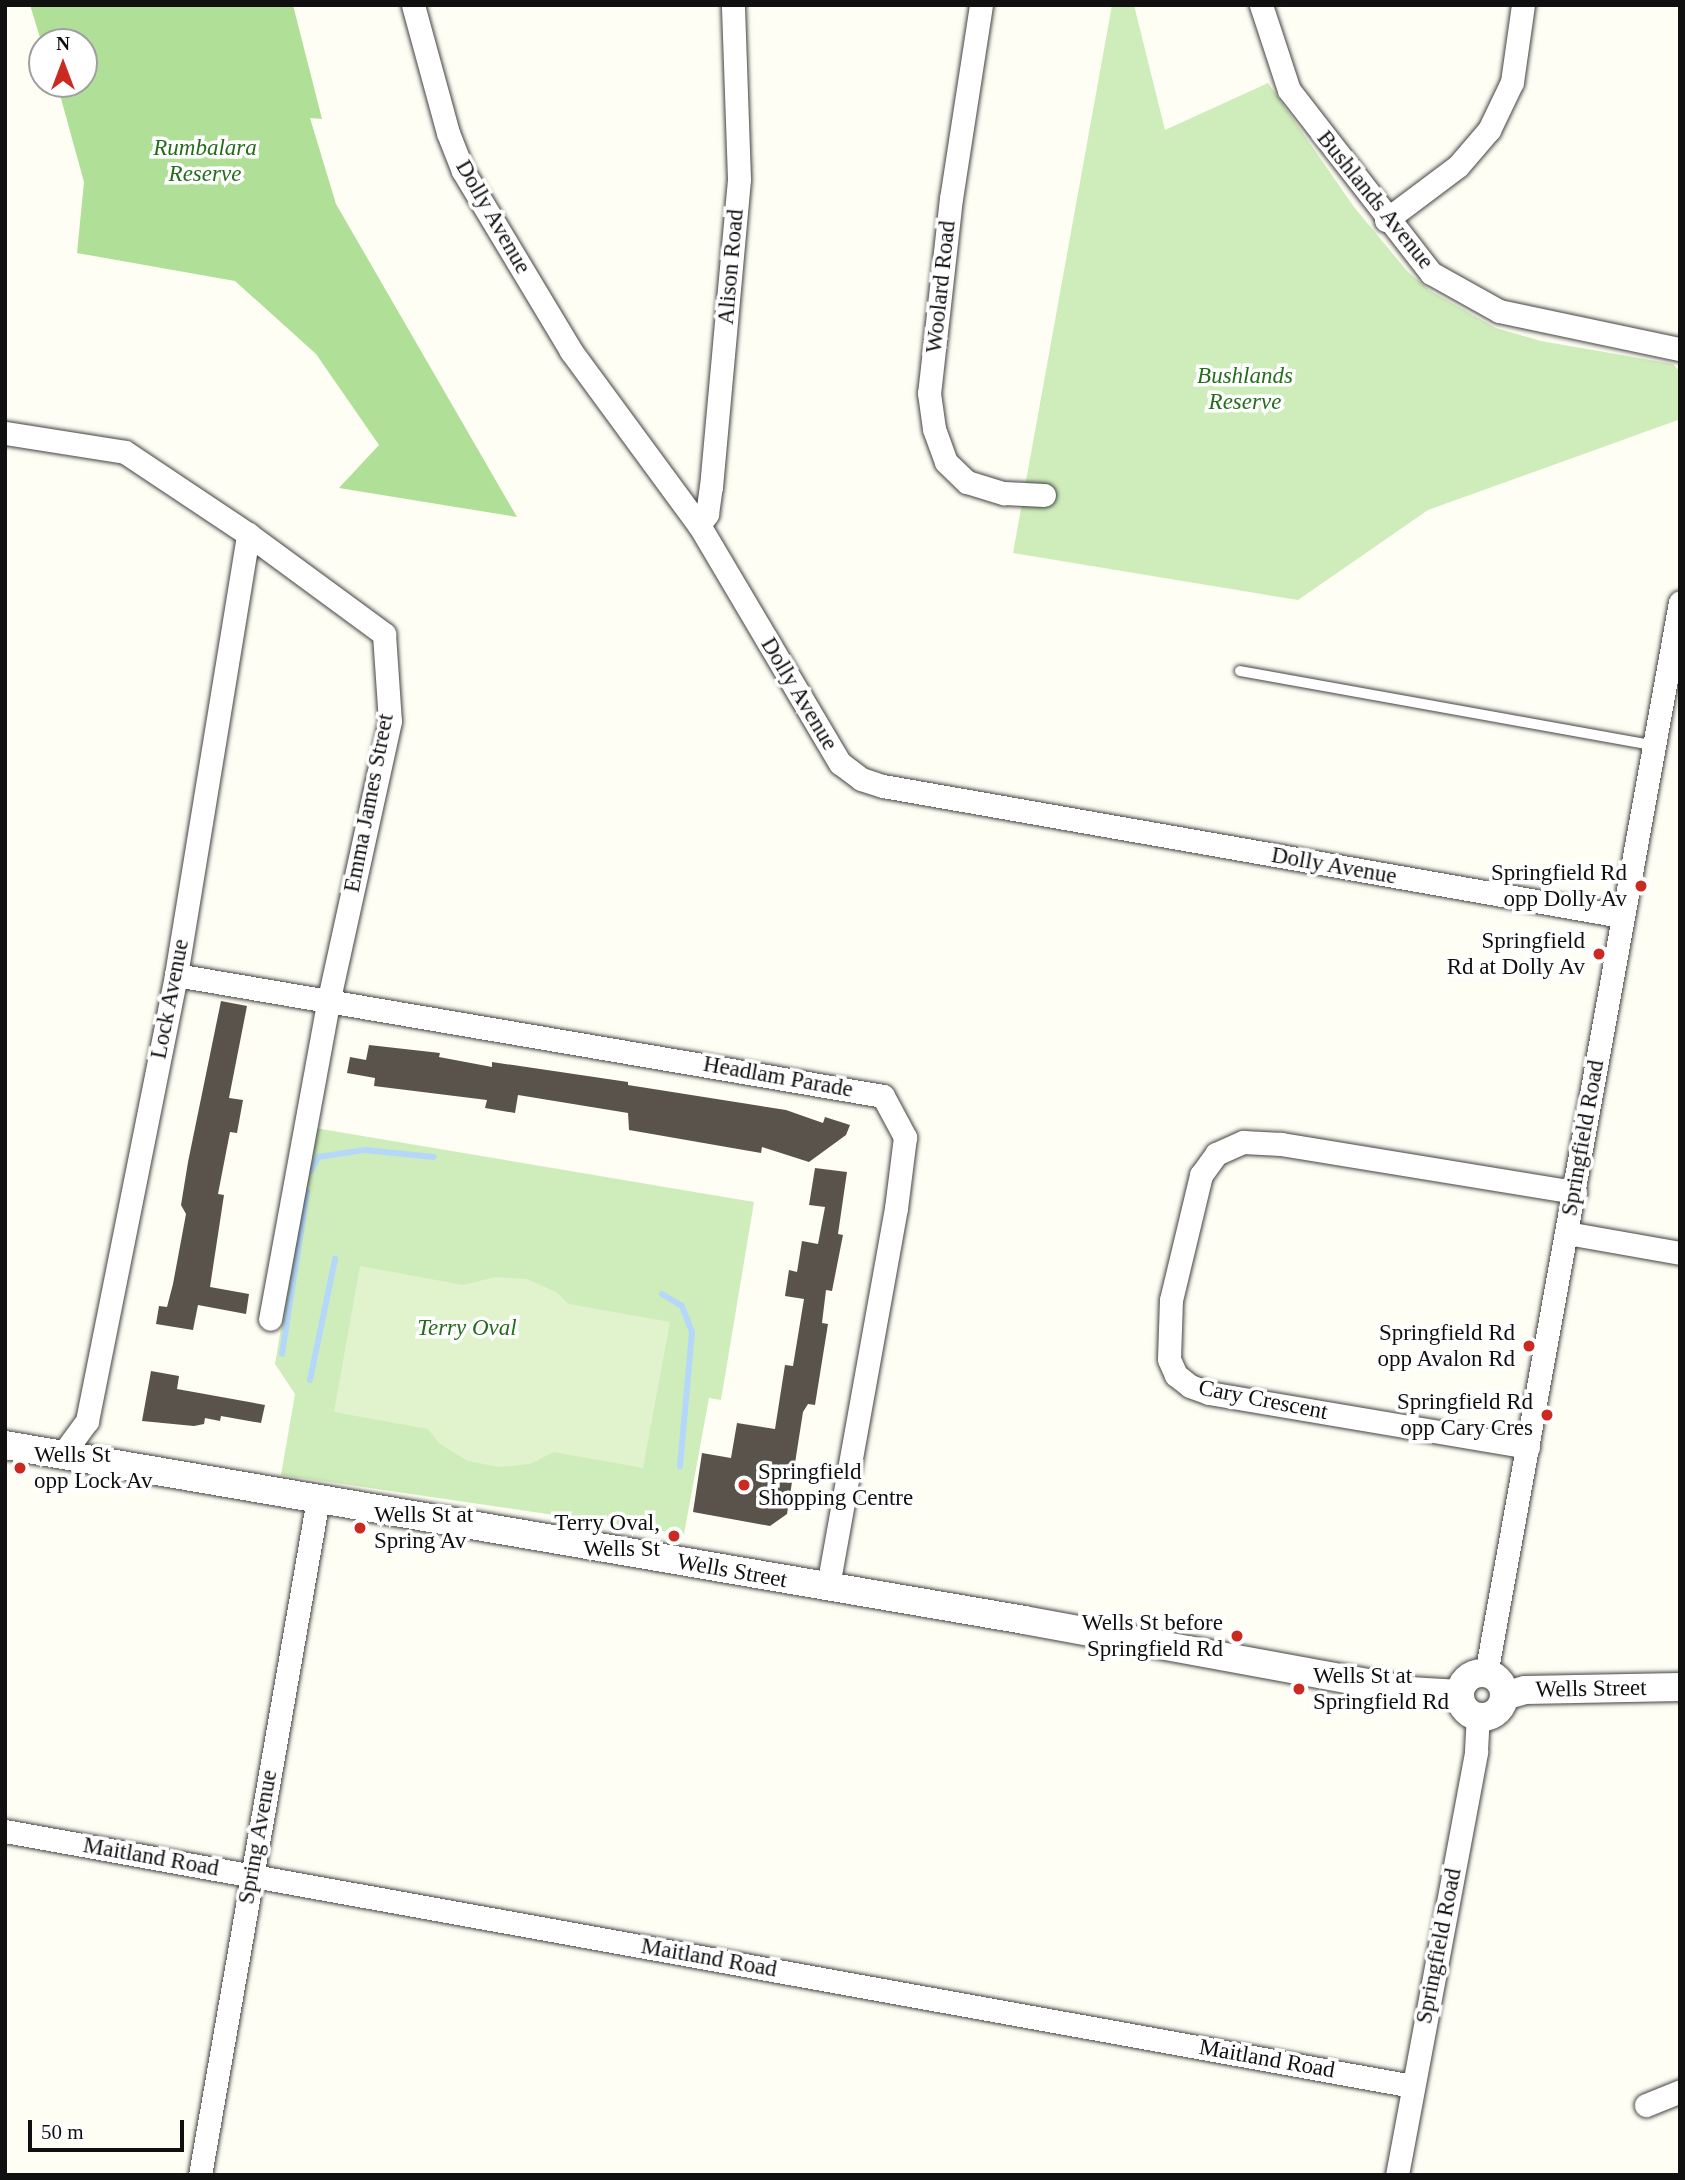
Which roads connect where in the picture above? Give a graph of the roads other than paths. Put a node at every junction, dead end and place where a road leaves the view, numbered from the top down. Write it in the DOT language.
graph roads {
  1 [pos="413,5"];
  2 [pos="733,5"];
  3 [pos="981,5"];
  4 [pos="1261,5"];
  5 [pos="1523,5"];
  6 [pos="1385,220"];
  7 [pos="1680,349"];
  8 [pos="5,433"];
  9 [pos="1044,495"];
  10 [pos="699,525"];
  11 [pos="248,534"];
  12 [pos="1680,602"];
  13 [pos="1240,671"];
  14 [pos="1655,746"];
  15 [pos="1621,916"];
  16 [pos="176,975"];
  17 [pos="329,998"];
  18 [pos="1575,1192"];
  19 [pos="1567,1233"];
  20 [pos="1680,1253"];
  21 [pos="270,1319"];
  22 [pos="5,1445"];
  23 [pos="1528,1447"];
  24 [pos="62,1455"];
  25 [pos="318,1499"];
  26 [pos="828,1587"];
  27 [pos="1486,1674"];
  28 [pos="1680,1687"];
  29 [pos="1460,1694"];
  30 [pos="1503,1696"];
  31 [pos="1478,1717"];
  32 [pos="5,1831"];
  33 [pos="251,1874"];
  34 [pos="1412,2085"];
  35 [pos="1680,2091"];
  36 [pos="1646,2105"];
  37 [pos="200,2175"];
  38 [pos="1397,2175"];
  1 -- 10 [label="street, Dolly Avenue"];
  2 -- 10 [label="street, Alison Road"];
  3 -- 9 [label="street, Woolard Road"];
  4 -- 6 [label="street, Bushlands Avenue"];
  5 -- 6 [label="street"];
  6 -- 7 [label="street, Bushlands Avenue"];
  8 -- 11 [label="street, Emma James Street"];
  10 -- 15 [label="street, Dolly Avenue"];
  11 -- 16 [label="street, Lock Avenue"];
  11 -- 17 [label="street, Emma James Street"];
  12 -- 14 [label="street, Springfield Road"];
  13 -- 14 [label="lane"];
  14 -- 15 [label="street, Springfield Road"];
  15 -- 18 [label="street, Springfield Road"];
  16 -- 17 [label="street, Headlam Parade"];
  16 -- 24 [label="street, Lock Avenue"];
  17 -- 21 [label="street, Emma James Street"];
  17 -- 26 [label="street, Headlam Parade"];
  18 -- 19 [label="street, Springfield Road"];
  18 -- 23 [label="street, Cary Crescent"];
  19 -- 20 [label="street"];
  19 -- 23 [label="street, Springfield Road"];
  22 -- 24 [label="street, Wells Street"];
  23 -- 27 [label="street, Springfield Road"];
  24 -- 25 [label="street, Wells Street"];
  25 -- 26 [label="street, Wells Street"];
  25 -- 33 [label="street, Spring Avenue"];
  26 -- 29 [label="street, Wells Street"];
  27 -- 29 [label="street"];
  27 -- 30 [label="street"];
  28 -- 30 [label="street, Wells Street"];
  29 -- 31 [label="street"];
  30 -- 31 [label="street"];
  31 -- 34 [label="street, Springfield Road"];
  32 -- 33 [label="street, Maitland Road"];
  33 -- 34 [label="street, Maitland Road"];
  33 -- 37 [label="street, Spring Avenue"];
  34 -- 38 [label="street, Springfield Road"];
  35 -- 36 [label="street"];
}
